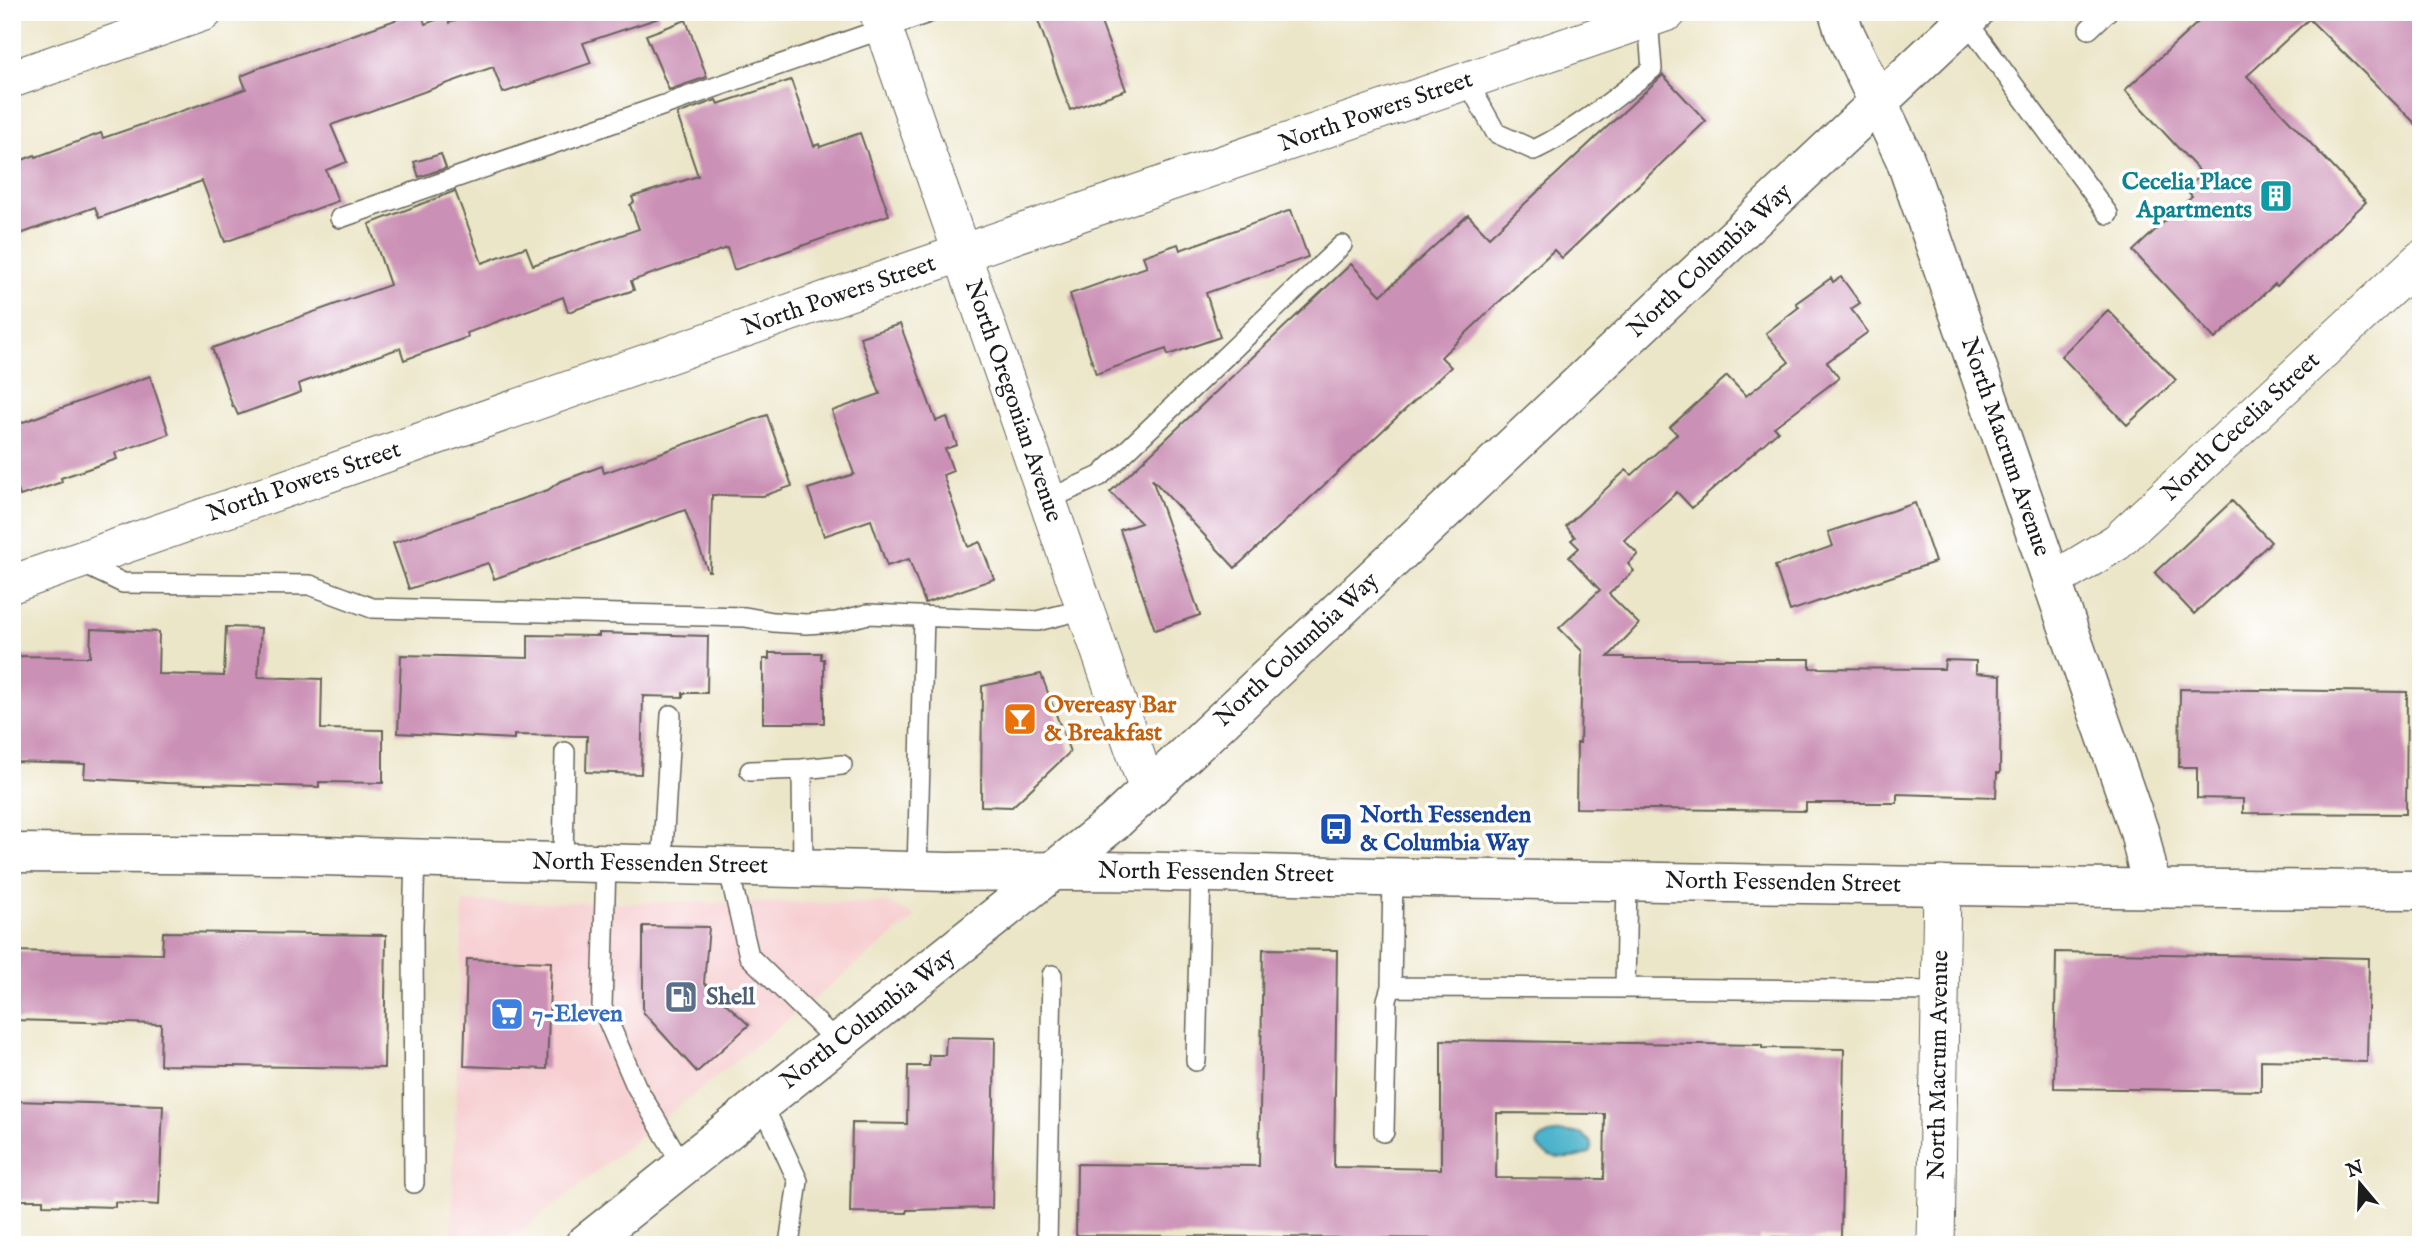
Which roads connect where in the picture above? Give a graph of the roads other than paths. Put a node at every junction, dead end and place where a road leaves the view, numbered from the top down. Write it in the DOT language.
graph roads {
  1 [pos="204,12"];
  2 [pos="931,12"];
  3 [pos="1838,12"];
  4 [pos="2107,12"];
  5 [pos="1658,16"];
  6 [pos="1970,16"];
  7 [pos="881,21"];
  8 [pos="2089,29"];
  9 [pos="12,79"];
  10 [pos="1466,81"];
  11 [pos="1878,102"];
  12 [pos="2108,214"];
  13 [pos="340,218"];
  14 [pos="1342,245"];
  15 [pos="961,253"];
  16 [pos="2421,259"];
  17 [pos="1048,500"];
  18 [pos="77,561"];
  19 [pos="2051,582"];
  20 [pos="12,584"];
  21 [pos="1085,609"];
  22 [pos="924,616"];
  23 [pos="671,715"];
  24 [pos="565,752"];
  25 [pos="842,765"];
  26 [pos="802,769"];
  27 [pos="750,771"];
  28 [pos="1148,790"];
  29 [pos="12,853"];
  30 [pos="415,858"];
  31 [pos="563,862"];
  32 [pos="606,863"];
  33 [pos="662,865"];
  34 [pos="728,866"];
  35 [pos="803,868"];
  36 [pos="917,871"];
  37 [pos="1053,871"];
  38 [pos="1201,872"];
  39 [pos="1393,877"];
  40 [pos="1627,880"];
  41 [pos="1942,885"];
  42 [pos="2152,889"];
  43 [pos="2421,890"];
  44 [pos="1052,975"];
  45 [pos="1391,987"];
  46 [pos="1625,988"];
  47 [pos="1940,991"];
  48 [pos="838,1043"];
  49 [pos="1196,1062"];
  50 [pos="762,1103"];
  51 [pos="1384,1132"];
  52 [pos="683,1166"];
  53 [pos="414,1183"];
  54 [pos="584,1245"];
  55 [pos="789,1245"];
  56 [pos="1047,1245"];
  57 [pos="1936,1245"];
  1 -- 9 [label="street"];
  2 -- 7 [label="lane"];
  3 -- 11 [label="street, North Macrum Avenue"];
  4 -- 8 [label="lane"];
  5 -- 10 [label="street, North Powers Street"];
  5 -- 10 [label="lane"];
  6 -- 11 [label="street, North Columbia Way"];
  6 -- 12 [label="lane"];
  7 -- 13 [label="lane"];
  7 -- 15 [label="street, North Oregonian Avenue"];
  10 -- 15 [label="street, North Powers Street"];
  11 -- 19 [label="street, North Macrum Avenue"];
  11 -- 28 [label="street, North Columbia Way"];
  14 -- 17 [label="lane"];
  15 -- 17 [label="street, North Oregonian Avenue"];
  15 -- 18 [label="street, North Powers Street"];
  16 -- 19 [label="street, North Cecelia Street"];
  17 -- 21 [label="street, North Oregonian Avenue"];
  18 -- 20 [label="street, North Powers Street"];
  18 -- 22 [label="lane"];
  19 -- 42 [label="street, North Macrum Avenue"];
  21 -- 22 [label="lane"];
  21 -- 28 [label="street, North Oregonian Avenue"];
  22 -- 36 [label="lane"];
  23 -- 33 [label="lane"];
  24 -- 31 [label="lane"];
  25 -- 26 [label="lane"];
  26 -- 27 [label="lane"];
  26 -- 35 [label="lane"];
  28 -- 37 [label="street, North Columbia Way"];
  29 -- 30 [label="street, North Fessenden Street"];
  30 -- 31 [label="street, North Fessenden Street"];
  30 -- 53 [label="lane"];
  31 -- 32 [label="street, North Fessenden Street"];
  32 -- 33 [label="street, North Fessenden Street"];
  32 -- 52 [label="lane"];
  33 -- 34 [label="street, North Fessenden Street"];
  34 -- 35 [label="street, North Fessenden Street"];
  34 -- 48 [label="lane"];
  35 -- 36 [label="street, North Fessenden Street"];
  36 -- 37 [label="street, North Fessenden Street"];
  37 -- 38 [label="street, North Fessenden Street"];
  37 -- 48 [label="street, North Columbia Way"];
  38 -- 39 [label="street, North Fessenden Street"];
  38 -- 49 [label="lane"];
  39 -- 40 [label="street, North Fessenden Street"];
  39 -- 45 [label="lane"];
  40 -- 41 [label="street, North Fessenden Street"];
  40 -- 46 [label="lane"];
  41 -- 42 [label="street, North Fessenden Street"];
  41 -- 47 [label="street, North Macrum Avenue"];
  42 -- 43 [label="street, North Fessenden Street"];
  44 -- 56 [label="lane"];
  45 -- 46 [label="lane"];
  45 -- 51 [label="lane"];
  46 -- 47 [label="lane"];
  47 -- 57 [label="street, North Macrum Avenue"];
  48 -- 50 [label="street, North Columbia Way"];
  50 -- 52 [label="street, North Columbia Way"];
  50 -- 55 [label="lane"];
  52 -- 54 [label="street, North Columbia Way"];
}
